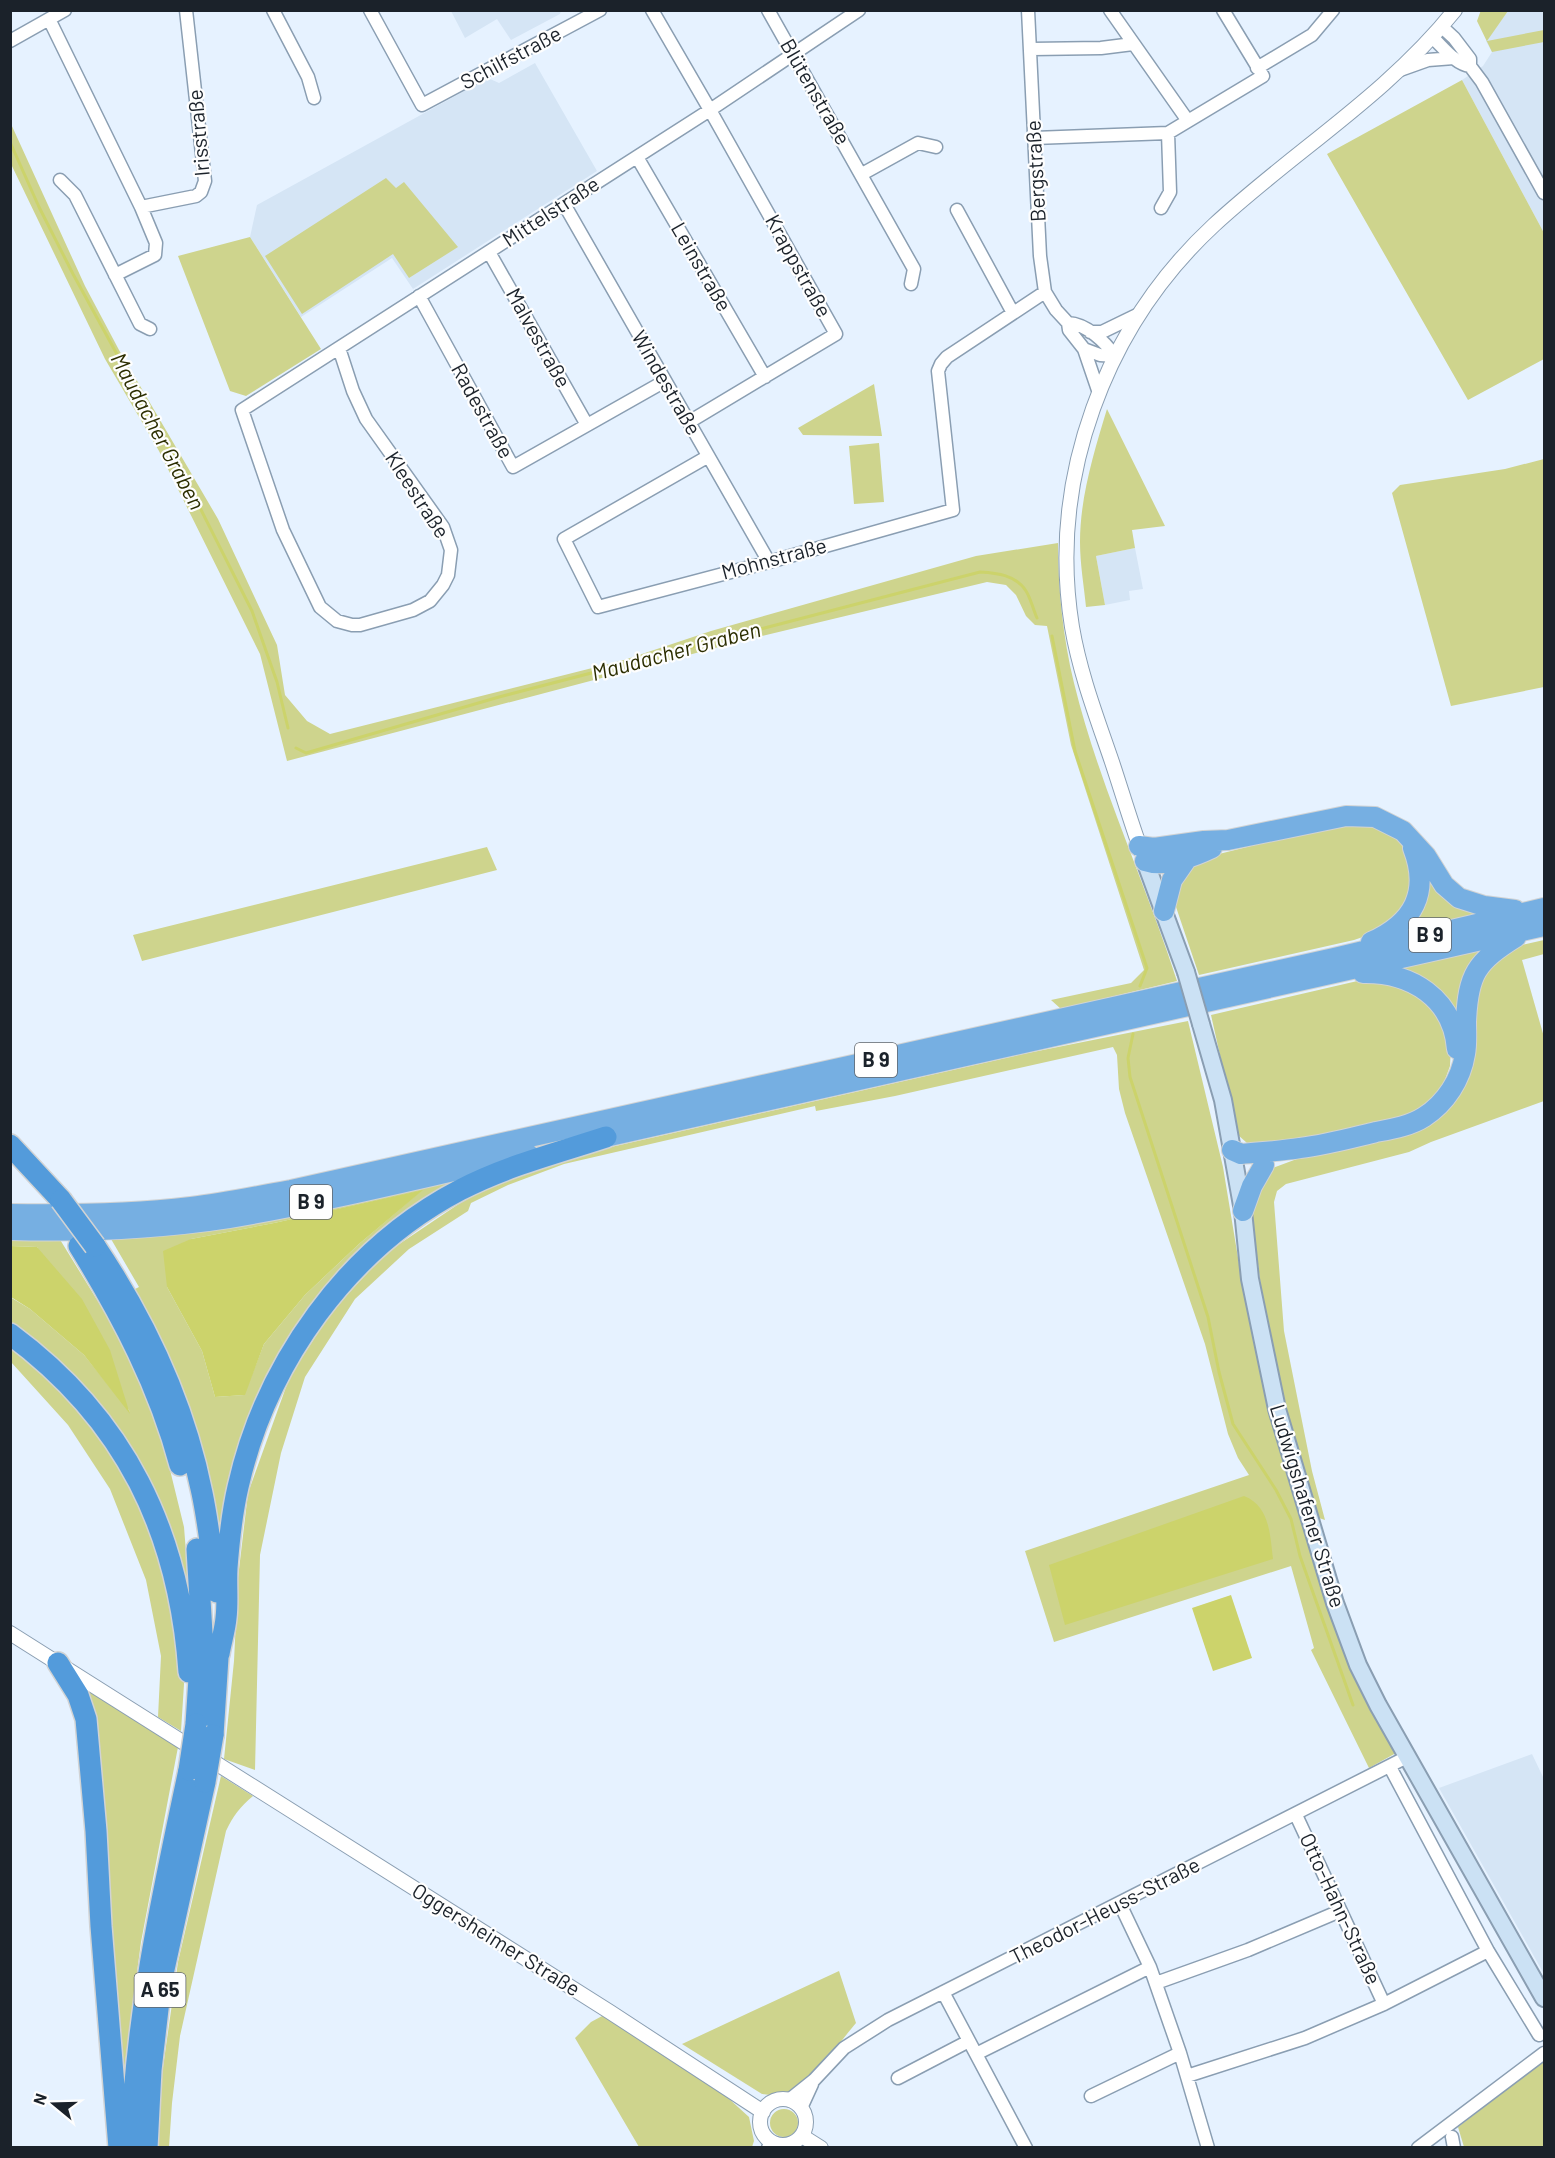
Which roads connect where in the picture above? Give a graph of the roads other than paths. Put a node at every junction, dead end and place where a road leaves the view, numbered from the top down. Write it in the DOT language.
graph roads {
  1 [pos="65,10"];
  2 [pos="186,10"];
  3 [pos="273,10"];
  4 [pos="370,10"];
  5 [pos="600,10"];
  6 [pos="652,10"];
  7 [pos="768,10"];
  8 [pos="859,10"];
  9 [pos="1028,10"];
  10 [pos="1110,10"];
  11 [pos="1223,10"];
  12 [pos="1333,10"];
  13 [pos="1455,10"];
  14 [pos="581,15"];
  15 [pos="49,19"];
  16 [pos="1437,32"];
  17 [pos="10,41"];
  18 [pos="1133,44"];
  19 [pos="1032,50"];
  20 [pos="793,55"];
  21 [pos="1454,57"];
  22 [pos="1470,66"];
  23 [pos="1400,70"];
  24 [pos="1260,72"];
  25 [pos="314,98"];
  26 [pos="710,110"];
  27 [pos="1188,121"];
  28 [pos="1168,133"];
  29 [pos="1034,138"];
  30 [pos="936,147"];
  31 [pos="637,157"];
  32 [pos="862,174"];
  33 [pos="60,180"];
  34 [pos="1545,192"];
  35 [pos="564,204"];
  36 [pos="141,207"];
  37 [pos="1161,208"];
  38 [pos="957,210"];
  39 [pos="489,252"];
  40 [pos="116,275"];
  41 [pos="911,284"];
  42 [pos="1044,292"];
  43 [pos="418,297"];
  44 [pos="1013,313"];
  45 [pos="1137,315"];
  46 [pos="1068,323"];
  47 [pos="150,329"];
  48 [pos="1090,332"];
  49 [pos="339,348"];
  50 [pos="1084,349"];
  51 [pos="1115,356"];
  52 [pos="765,377"];
  53 [pos="665,381"];
  54 [pos="1099,393"];
  55 [pos="242,410"];
  56 [pos="689,422"];
  57 [pos="587,424"];
  58 [pos="707,457"];
  59 [pos="769,562"];
  60 [pos="1409,837"];
  61 [pos="1228,840"];
  62 [pos="1146,851"];
  63 [pos="1188,857"];
  64 [pos="1164,911"];
  65 [pos="1535,919"];
  66 [pos="1334,965"];
  67 [pos="1459,1073"];
  68 [pos="606,1137"];
  69 [pos="10,1145"];
  70 [pos="1301,1148"];
  71 [pos="1236,1155"];
  72 [pos="1263,1165"];
  73 [pos="10,1166"];
  74 [pos="53,1201"];
  75 [pos="1243,1211"];
  76 [pos="10,1214"];
  77 [pos="10,1230"];
  78 [pos="87,1246"];
  79 [pos="10,1334"];
  80 [pos="10,1633"];
  81 [pos="219,1654"];
  82 [pos="58,1663"];
  83 [pos="204,1729"];
  84 [pos="1407,1757"];
  85 [pos="1390,1767"];
  86 [pos="197,1776"];
  87 [pos="1296,1815"];
  88 [pos="1119,1904"];
  89 [pos="1340,1911"];
  90 [pos="1488,1951"];
  91 [pos="1150,1967"];
  92 [pos="1156,1983"];
  93 [pos="943,1992"];
  94 [pos="1545,1998"];
  95 [pos="1384,2004"];
  96 [pos="1539,2035"];
  97 [pos="969,2042"];
  98 [pos="1180,2053"];
  99 [pos="1545,2053"];
  100 [pos="976,2054"];
  101 [pos="1187,2076"];
  102 [pos="898,2078"];
  103 [pos="1091,2096"];
  104 [pos="795,2104"];
  105 [pos="763,2112"];
  106 [pos="802,2136"];
  107 [pos="770,2145"];
  108 [pos="119,2148"];
  109 [pos="131,2148"];
  110 [pos="147,2148"];
  111 [pos="821,2148"];
  112 [pos="1026,2148"];
  113 [pos="1208,2148"];
  114 [pos="1418,2148"];
  1 -- 15 [label="street"];
  2 -- 36 [label="street, Irisstraße"];
  3 -- 25 [label="street"];
  4 -- 14 [label="street, Schilfstraße"];
  5 -- 14 [label="street, Schilfstraße"];
  6 -- 26 [label="street"];
  7 -- 20 [label="street, Blütenstraße"];
  8 -- 20 [label="street, Mittelstraße"];
  9 -- 19 [label="street, Bergstraße"];
  10 -- 18 [label="street"];
  11 -- 24 [label="street"];
  12 -- 24 [label="street"];
  13 -- 16 [label="street"];
  15 -- 17 [label="street"];
  15 -- 36 [label="street"];
  16 -- 21 [label="street"];
  16 -- 22 [label="street"];
  16 -- 23 [label="street"];
  18 -- 19 [label="street"];
  18 -- 27 [label="street"];
  19 -- 29 [label="street, Bergstraße"];
  20 -- 26 [label="street, Mittelstraße"];
  20 -- 32 [label="street, Blütenstraße"];
  21 -- 22 [label="street"];
  21 -- 23 [label="street"];
  22 -- 34 [label="street"];
  23 -- 45 [label="street"];
  24 -- 27 [label="street"];
  26 -- 31 [label="street, Mittelstraße"];
  26 -- 52 [label="street, Krappstraße"];
  27 -- 28 [label="street"];
  28 -- 29 [label="street"];
  28 -- 37 [label="street"];
  29 -- 42 [label="street, Bergstraße"];
  30 -- 32 [label="street"];
  31 -- 35 [label="street, Mittelstraße"];
  31 -- 52 [label="street, Leinstraße"];
  32 -- 41 [label="street, Blütenstraße"];
  33 -- 40 [label="street"];
  35 -- 39 [label="street, Mittelstraße"];
  35 -- 53 [label="street, Windestraße"];
  36 -- 40 [label="street"];
  38 -- 44 [label="street"];
  39 -- 43 [label="street, Mittelstraße"];
  39 -- 57 [label="street, Malvestraße"];
  40 -- 47 [label="street"];
  42 -- 44 [label="street, Mohnstraße"];
  42 -- 46 [label="street, Bergstraße"];
  43 -- 49 [label="street, Mittelstraße"];
  43 -- 57 [label="street, Radestraße"];
  44 -- 59 [label="street, Mohnstraße"];
  45 -- 48 [label="street"];
  45 -- 51 [label="street"];
  46 -- 48 [label="street, Bergstraße"];
  46 -- 50 [label="street, Bergstraße"];
  48 -- 51 [label="street, Bergstraße"];
  49 -- 55 [label="street, Mittelstraße"];
  49 -- 55 [label="street, Kleestraße"];
  50 -- 51 [label="street"];
  50 -- 54 [label="street, Bergstraße"];
  51 -- 54 [label="street"];
  52 -- 56 [label="street, Krappstraße"];
  53 -- 56 [label="street, Windestraße"];
  53 -- 57 [label="street, Radestraße"];
  54 -- 62 [label="street"];
  56 -- 58 [label="street, Windestraße"];
  58 -- 59 [label="street, Windestraße"];
  58 -- 59 [label="street, Mohnstraße"];
  60 -- 61 [label="highway"];
  60 -- 65 [label="highway"];
  60 -- 66 [label="highway"];
  61 -- 62 [label="highway"];
  61 -- 63 [label="highway"];
  62 -- 63 [label="highway"];
  62 -- 64 [label="main road, Ludwigshafener Straße"];
  63 -- 64 [label="highway"];
  64 -- 71 [label="main road, Ludwigshafener Straße, bridge"];
  65 -- 66 [label="highway, B 9"];
  65 -- 67 [label="highway"];
  66 -- 67 [label="highway"];
  66 -- 68 [label="highway, B 9"];
  66 -- 76 [label="highway, B 9"];
  67 -- 70 [label="highway"];
  68 -- 77 [label="highway, B 9"];
  68 -- 81 [label="highway"];
  69 -- 74 [label="highway"];
  70 -- 71 [label="highway"];
  70 -- 72 [label="highway"];
  71 -- 72 [label="highway"];
  71 -- 75 [label="main road, Ludwigshafener Straße"];
  72 -- 75 [label="highway"];
  73 -- 74 [label="highway"];
  74 -- 78 [label="highway, bridge"];
  75 -- 84 [label="main road, Ludwigshafener Straße"];
  78 -- 81 [label="highway"];
  78 -- 83 [label="highway"];
  79 -- 83 [label="highway"];
  80 -- 82 [label="street, Oggersheimer Straße"];
  81 -- 83 [label="highway, A 65"];
  82 -- 105 [label="street, Oggersheimer Straße"];
  82 -- 108 [label="highway"];
  83 -- 86 [label="highway, A 65, bridge"];
  84 -- 85 [label="street, Theodor-Heuss-Straße"];
  84 -- 94 [label="main road, Ludwigshafener Straße"];
  85 -- 87 [label="street, Theodor-Heuss-Straße"];
  85 -- 90 [label="street"];
  86 -- 109 [label="highway, A 65"];
  86 -- 110 [label="highway, A 65"];
  87 -- 88 [label="street, Theodor-Heuss-Straße"];
  87 -- 89 [label="street, Otto-Hahn-Straße"];
  88 -- 91 [label="street"];
  88 -- 93 [label="street, Theodor-Heuss-Straße"];
  89 -- 92 [label="street"];
  89 -- 95 [label="street, Otto-Hahn-Straße"];
  90 -- 95 [label="street"];
  90 -- 96 [label="street"];
  91 -- 92 [label="street"];
  91 -- 100 [label="street"];
  92 -- 98 [label="street"];
  93 -- 97 [label="street"];
  93 -- 104 [label="street, Theodor-Heuss-Straße"];
  95 -- 101 [label="street"];
  97 -- 100 [label="street"];
  97 -- 102 [label="street"];
  98 -- 101 [label="street"];
  98 -- 103 [label="street"];
  99 -- 114 [label="street"];
  100 -- 112 [label="street"];
  101 -- 113 [label="street"];
  104 -- 105 [label="street"];
  104 -- 106 [label="street"];
  105 -- 107 [label="street"];
  106 -- 107 [label="street"];
  106 -- 111 [label="street"];
}
